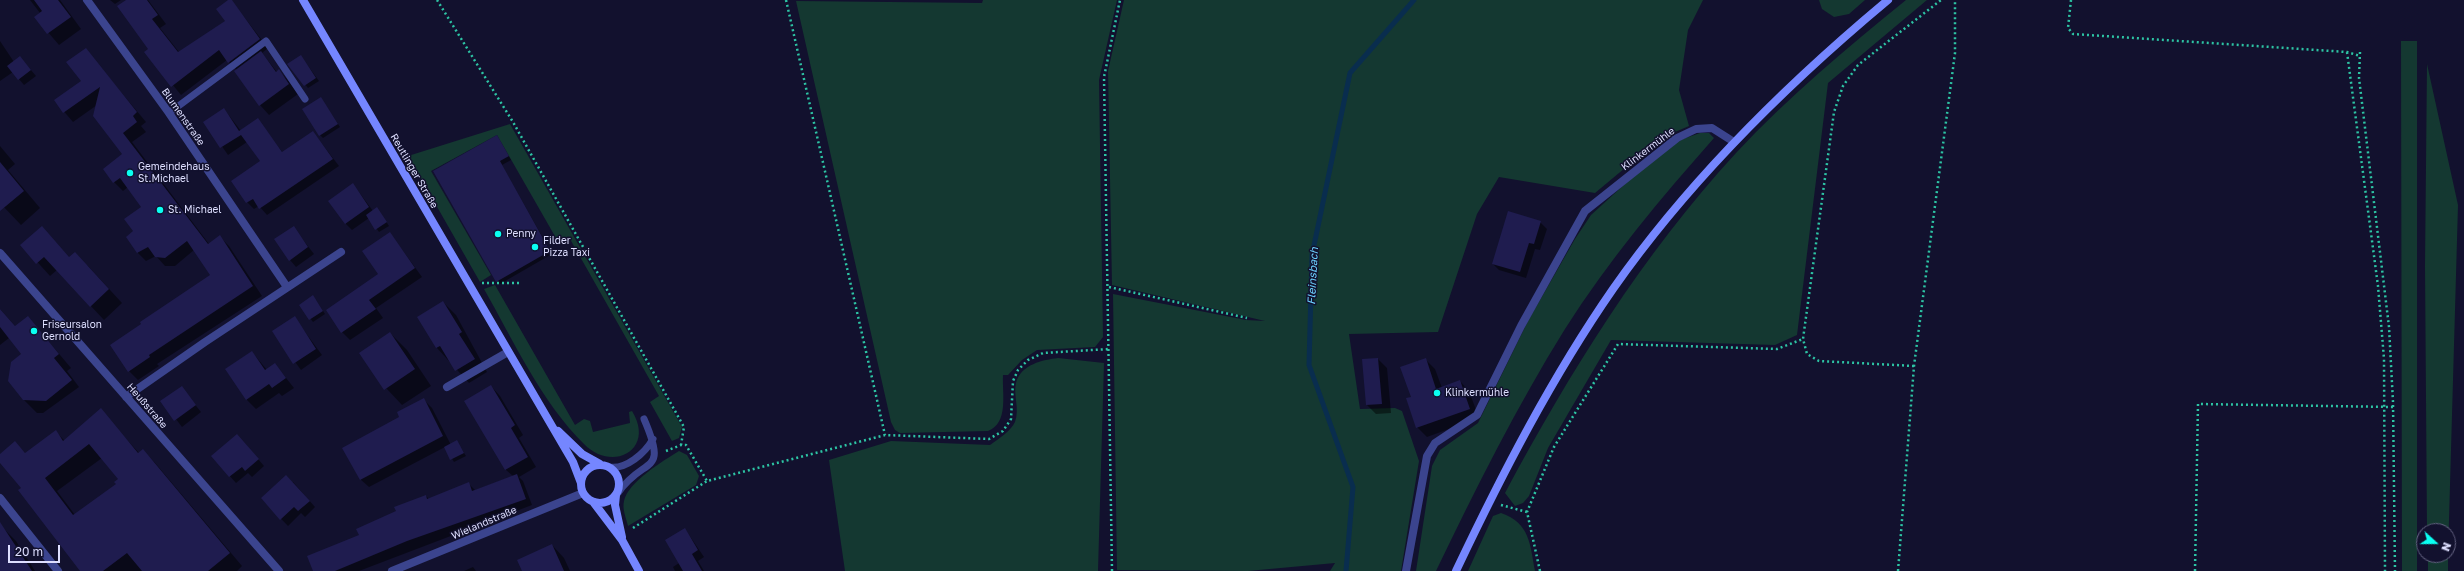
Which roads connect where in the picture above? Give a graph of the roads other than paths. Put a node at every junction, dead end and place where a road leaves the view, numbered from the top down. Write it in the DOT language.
graph roads {
  1 [pos="87,0"];
  2 [pos="302,0"];
  3 [pos="1888,0"];
  4 [pos="306,99"];
  5 [pos="169,113"];
  6 [pos="1734,142"];
  7 [pos="341,252"];
  8 [pos="0,253"];
  9 [pos="287,287"];
  10 [pos="508,352"];
  11 [pos="447,386"];
  12 [pos="126,397"];
  13 [pos="644,419"];
  14 [pos="551,423"];
  15 [pos="653,439"];
  16 [pos="605,466"];
  17 [pos="581,483"];
  18 [pos="583,493"];
  19 [pos="617,494"];
  20 [pos="0,498"];
  21 [pos="594,503"];
  22 [pos="622,540"];
  23 [pos="58,571"];
  24 [pos="279,571"];
  25 [pos="392,571"];
  26 [pos="638,571"];
  27 [pos="1406,571"];
  28 [pos="1456,571"];
  1 -- 5 [label="street, Blumenstraße"];
  2 -- 10 [label="street, Reutlinger Straße"];
  3 -- 6 [label="street"];
  4 -- 5 [label="lane"];
  5 -- 9 [label="street, Blumenstraße"];
  6 -- 27 [label="street, Klinkermühle"];
  6 -- 28 [label="street"];
  7 -- 9 [label="street"];
  8 -- 12 [label="street, Heußstraße"];
  9 -- 12 [label="street"];
  10 -- 11 [label="street"];
  10 -- 14 [label="street, Reutlinger Straße"];
  12 -- 24 [label="street, Heußstraße"];
  13 -- 15 [label="lane"];
  14 -- 16 [label="street, Reutlinger Straße"];
  14 -- 17 [label="street, Reutlinger Straße"];
  15 -- 16 [label="lane"];
  15 -- 19 [label="lane"];
  16 -- 17 [label="street"];
  16 -- 19 [label="street"];
  17 -- 18 [label="street"];
  18 -- 21 [label="street"];
  18 -- 25 [label="street, Wielandstraße"];
  19 -- 21 [label="street"];
  19 -- 22 [label="street"];
  20 -- 23 [label="street"];
  21 -- 22 [label="street"];
  22 -- 26 [label="street"];
}
